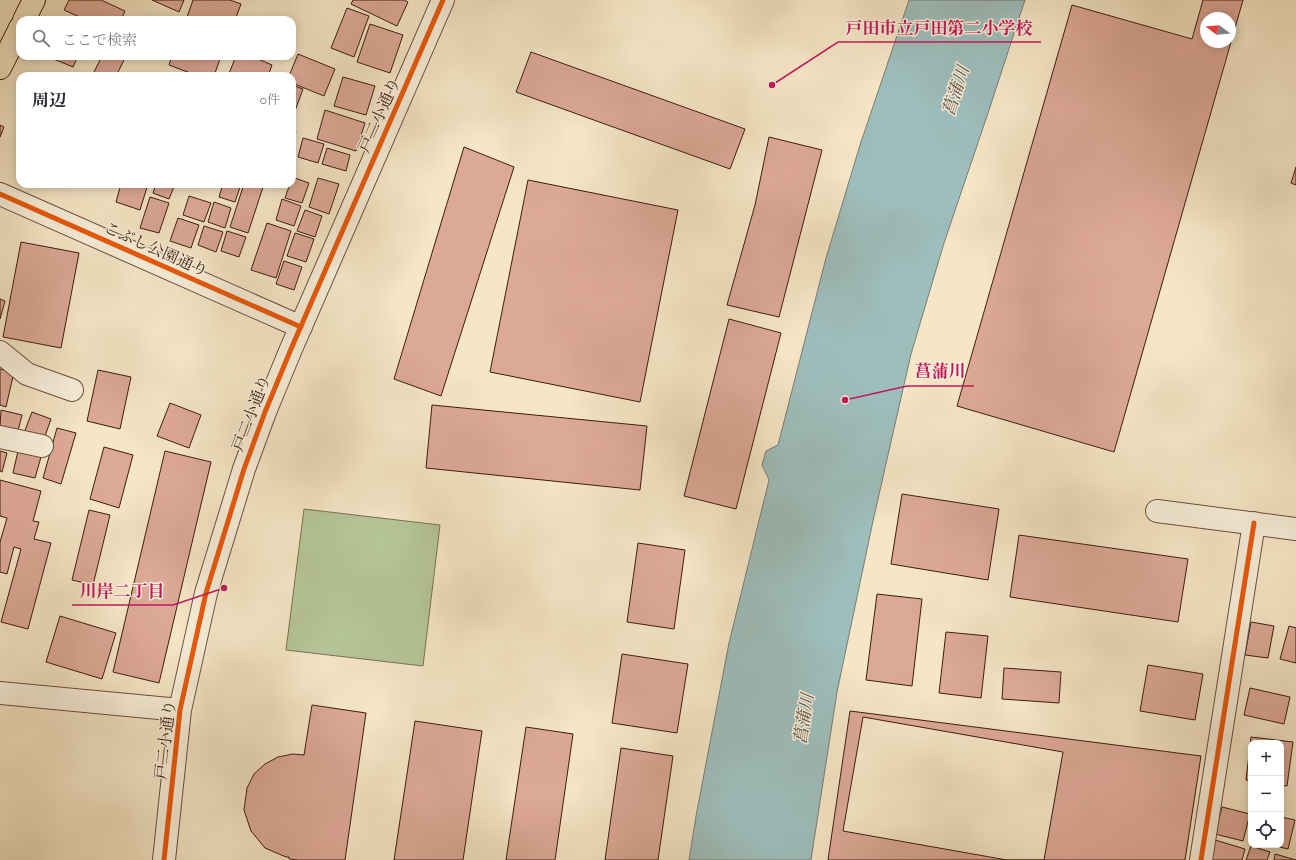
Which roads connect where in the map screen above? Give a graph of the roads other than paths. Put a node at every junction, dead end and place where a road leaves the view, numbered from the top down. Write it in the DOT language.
graph roads {
  1 [pos="34,0"];
  2 [pos="443,0"];
  3 [pos="26,16"];
  4 [pos="16,36"];
  5 [pos="0,68"];
  6 [pos="0,194"];
  7 [pos="300,327"];
  8 [pos="0,352"];
  9 [pos="72,390"];
  10 [pos="0,437"];
  11 [pos="42,446"];
  12 [pos="1157,510"];
  13 [pos="1254,522"];
  14 [pos="1296,529"];
  15 [pos="0,694"];
  16 [pos="180,710"];
  17 [pos="164,860"];
  18 [pos="1201,860"];
  1 -- 3 [label="main road"];
  2 -- 7 [label="street, 戸二小通り"];
  4 -- 5 [label="main road"];
  6 -- 7 [label="street, こぶし公園通り"];
  7 -- 16 [label="street, 戸二小通り"];
  8 -- 9 [label="street"];
  10 -- 11 [label="street"];
  12 -- 13 [label="street"];
  13 -- 14 [label="street"];
  13 -- 18 [label="street"];
  15 -- 16 [label="street"];
  16 -- 17 [label="street, 戸二小通り"];
}
